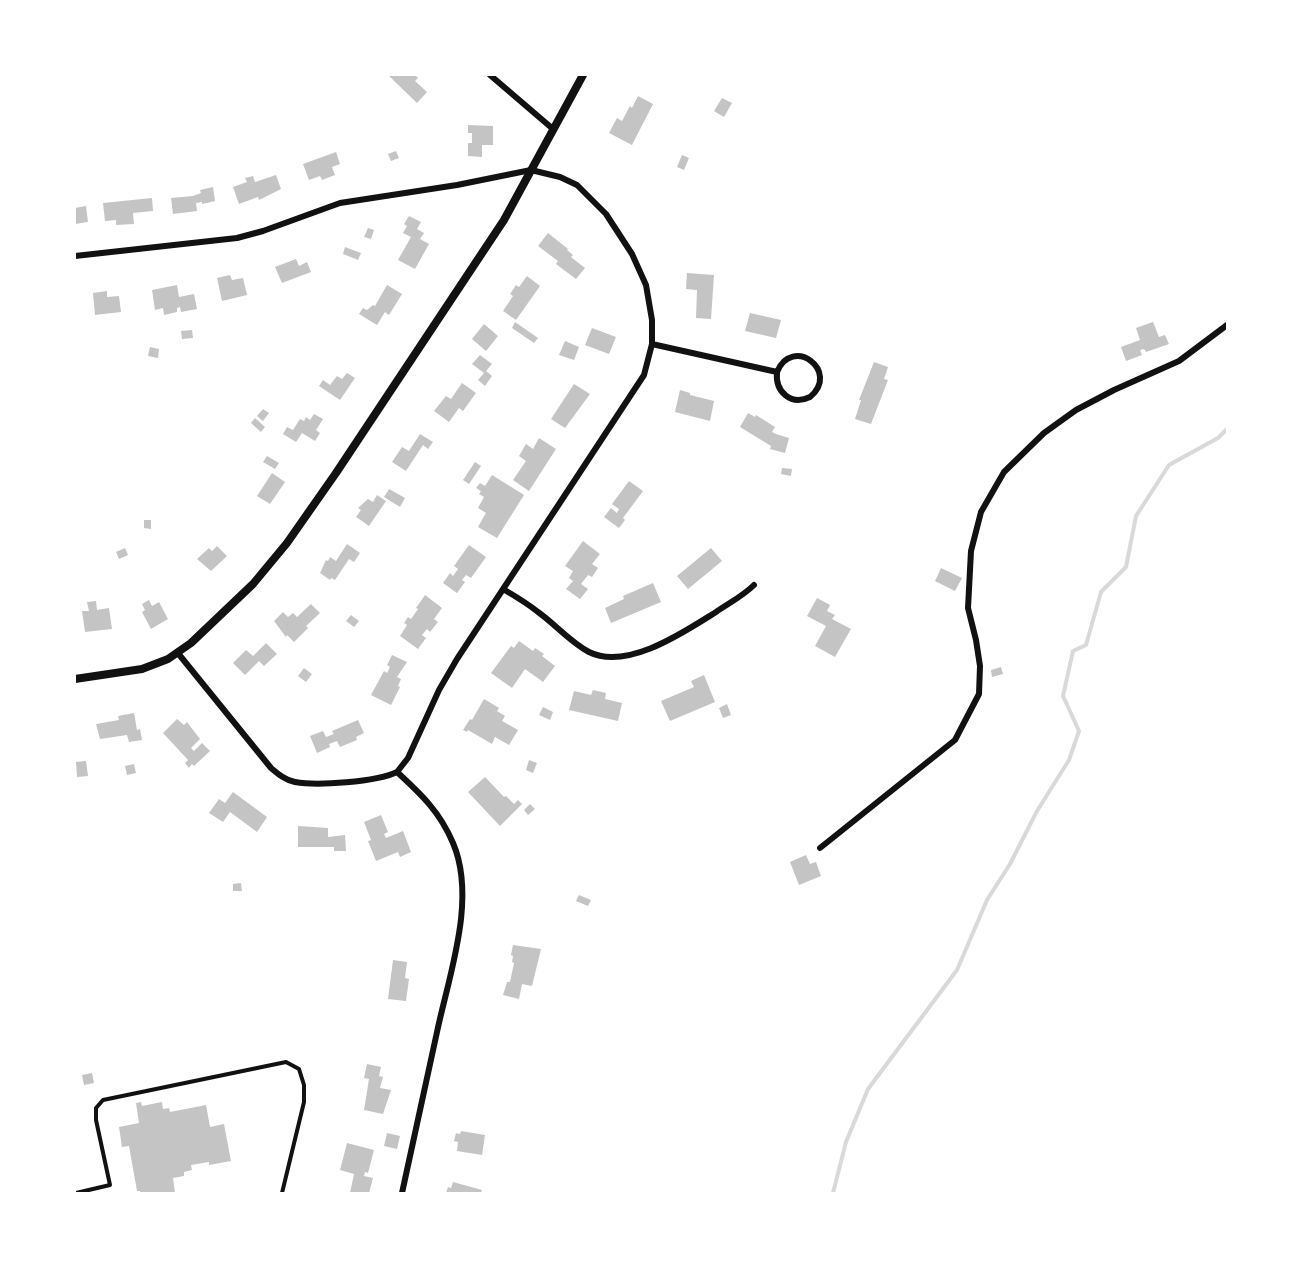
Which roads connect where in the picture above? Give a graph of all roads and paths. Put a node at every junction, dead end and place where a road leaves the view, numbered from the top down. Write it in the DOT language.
graph roads {
  1 [pos="490,75"];
  2 [pos="583,75"];
  3 [pos="553,129"];
  4 [pos="531,170"];
  5 [pos="75,256"];
  6 [pos="1227,325"];
  7 [pos="652,344"];
  8 [pos="777,372"];
  9 [pos="754,585"];
  10 [pos="503,589"];
  11 [pos="177,652"];
  12 [pos="75,679"];
  13 [pos="397,772"];
  14 [pos="820,848"];
  15 [pos="76,1193"];
  16 [pos="282,1193"];
  17 [pos="402,1193"];
  1 -- 3 [label="street"];
  2 -- 3 [label="street"];
  3 -- 4 [label="street"];
  4 -- 5 [label="street"];
  4 -- 7 [label="street"];
  4 -- 11 [label="street"];
  6 -- 14 [label="street"];
  7 -- 8 [label="street"];
  7 -- 10 [label="street"];
  8 -- 8 [label="street"];
  9 -- 10 [label="street"];
  10 -- 13 [label="street"];
  11 -- 12 [label="street"];
  11 -- 13 [label="street"];
  13 -- 17 [label="street"];
  15 -- 16 [label="lane"];
}
